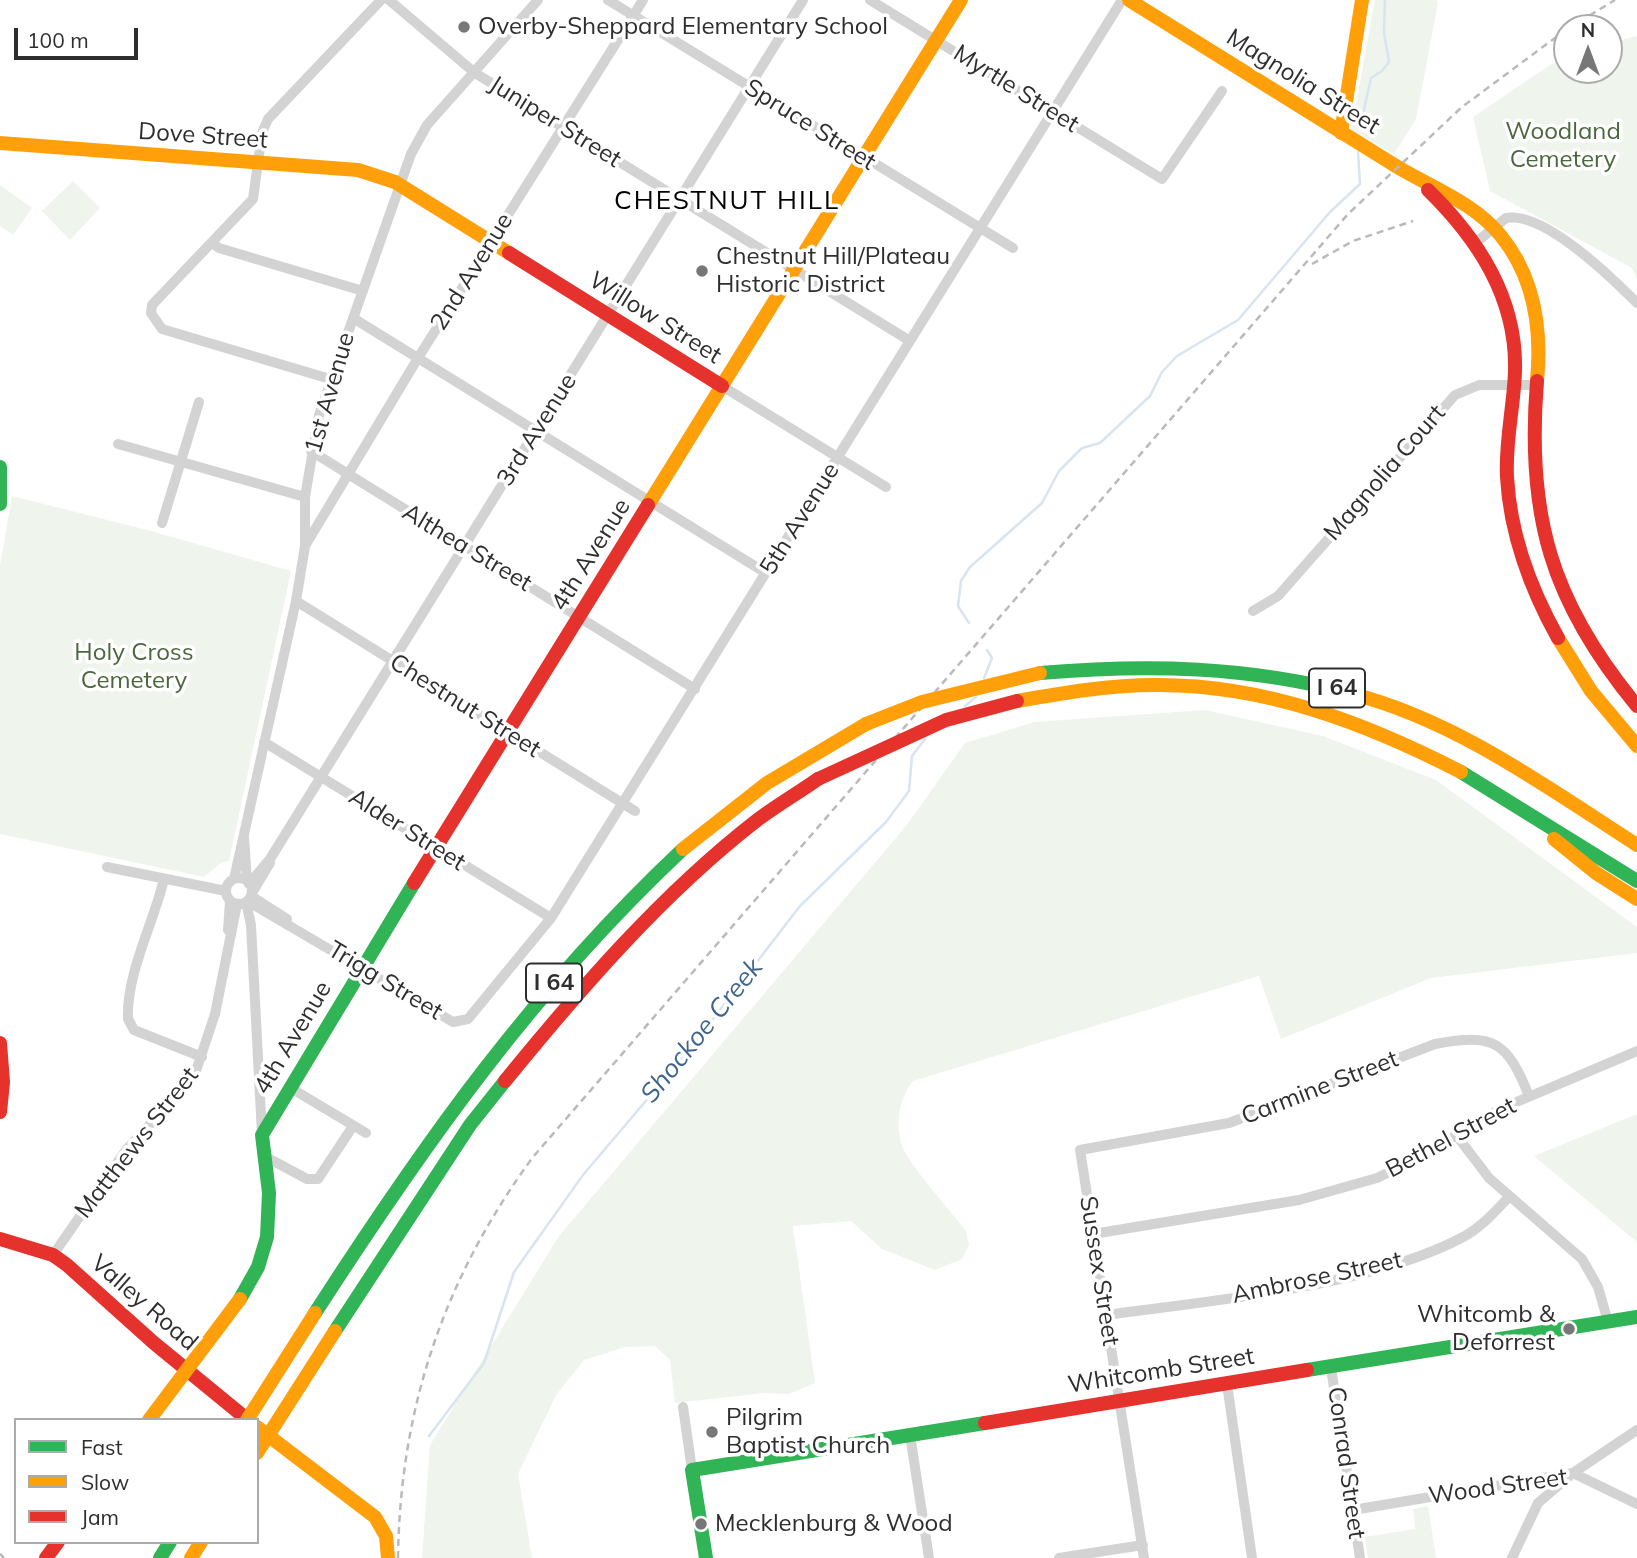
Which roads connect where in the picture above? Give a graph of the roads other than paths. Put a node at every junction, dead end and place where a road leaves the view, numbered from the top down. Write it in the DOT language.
graph roads {
  1 [pos="382,0"];
  2 [pos="389,0"];
  3 [pos="538,0"];
  4 [pos="608,0"];
  5 [pos="643,0"];
  6 [pos="803,0"];
  7 [pos="870,0"];
  8 [pos="961,0"];
  9 [pos="1122,0"];
  10 [pos="1129,0"];
  11 [pos="1362,0"];
  12 [pos="633,16"];
  13 [pos="936,40"];
  14 [pos="475,73"];
  15 [pos="747,87"];
  16 [pos="1222,92"];
  17 [pos="1053,111"];
  18 [pos="563,129"];
  19 [pos="1341,133"];
  20 [pos="0,143"];
  21 [pos="864,159"];
  22 [pos="259,164"];
  23 [pos="1416,180"];
  24 [pos="401,184"];
  25 [pos="678,198"];
  26 [pos="1494,226"];
  27 [pos="980,228"];
  28 [pos="492,241"];
  29 [pos="212,243"];
  30 [pos="1474,244"];
  31 [pos="1013,248"];
  32 [pos="795,270"];
  33 [pos="363,291"];
  34 [pos="1637,303"];
  35 [pos="607,315"];
  36 [pos="353,318"];
  37 [pos="909,341"];
  38 [pos="418,358"];
  39 [pos="330,379"];
  40 [pos="1514,385"];
  41 [pos="1539,385"];
  42 [pos="722,386"];
  43 [pos="199,402"];
  44 [pos="537,432"];
  45 [pos="118,444"];
  46 [pos="311,451"];
  47 [pos="838,457"];
  48 [pos="180,462"];
  49 [pos="0,467"];
  50 [pos="346,475"];
  51 [pos="886,487"];
  52 [pos="305,497"];
  53 [pos="651,502"];
  54 [pos="0,504"];
  55 [pos="162,523"];
  56 [pos="305,546"];
  57 [pos="465,546"];
  58 [pos="766,573"];
  59 [pos="296,601"];
  60 [pos="1253,611"];
  61 [pos="579,617"];
  62 [pos="392,661"];
  63 [pos="695,689"];
  64 [pos="1637,706"];
  65 [pos="508,732"];
  66 [pos="264,742"];
  67 [pos="1637,746"];
  68 [pos="321,776"];
  69 [pos="1474,776"];
  70 [pos="622,803"];
  71 [pos="635,811"];
  72 [pos="244,837"];
  73 [pos="1637,845"];
  74 [pos="435,848"];
  75 [pos="107,867"];
  76 [pos="164,878"];
  77 [pos="1637,881"];
  78 [pos="243,896"];
  79 [pos="1637,899"];
  80 [pos="551,918"];
  81 [pos="362,967"];
  82 [pos="459,1023"];
  83 [pos="0,1043"];
  84 [pos="1637,1051"];
  85 [pos="202,1057"];
  86 [pos="289,1087"];
  87 [pos="1529,1096"];
  88 [pos="0,1112"];
  89 [pos="353,1126"];
  90 [pos="366,1133"];
  91 [pos="262,1135"];
  92 [pos="1457,1136"];
  93 [pos="1080,1150"];
  94 [pos="264,1156"];
  95 [pos="1509,1197"];
  96 [pos="1093,1234"];
  97 [pos="0,1239"];
  98 [pos="53,1255"];
  99 [pos="1106,1315"];
  100 [pos="1637,1318"];
  101 [pos="1608,1322"];
  102 [pos="1331,1367"];
  103 [pos="1227,1384"];
  104 [pos="1119,1401"];
  105 [pos="683,1407"];
  106 [pos="151,1418"];
  107 [pos="246,1418"];
  108 [pos="249,1418"];
  109 [pos="259,1429"];
  110 [pos="1637,1430"];
  111 [pos="910,1435"];
  112 [pos="259,1450"];
  113 [pos="692,1470"];
  114 [pos="1573,1473"];
  115 [pos="1637,1504"];
  116 [pos="1353,1510"];
  117 [pos="1143,1545"];
  118 [pos="388,1558"];
  119 [pos="706,1558"];
  120 [pos="929,1558"];
  121 [pos="1059,1558"];
  122 [pos="1144,1558"];
  123 [pos="1252,1558"];
  124 [pos="1360,1558"];
  125 [pos="1512,1558"];
  1 -- 22 [label="street"];
  2 -- 14 [label="street, Juniper Street"];
  3 -- 14 [label="street, 1st Avenue"];
  4 -- 12 [label="street, Spruce Street"];
  5 -- 12 [label="street, 2nd Avenue"];
  6 -- 15 [label="street, 3rd Avenue"];
  7 -- 13 [label="street, Myrtle Street"];
  8 -- 13 [label="main road, 4th Avenue"];
  9 -- 17 [label="street, 5th Avenue"];
  10 -- 19 [label="main road, Magnolia Street"];
  11 -- 19 [label="main road"];
  12 -- 15 [label="street, Spruce Street"];
  12 -- 18 [label="street, 2nd Avenue"];
  13 -- 17 [label="street, Myrtle Street"];
  13 -- 21 [label="main road, 4th Avenue"];
  14 -- 18 [label="street, Juniper Street"];
  14 -- 24 [label="street, 1st Avenue"];
  15 -- 21 [label="street, Spruce Street"];
  15 -- 25 [label="street, 3rd Avenue"];
  16 -- 17 [label="street, Myrtle Street"];
  17 -- 27 [label="street, 5th Avenue"];
  18 -- 25 [label="street, Juniper Street"];
  18 -- 28 [label="street, 2nd Avenue"];
  19 -- 23 [label="main road, Magnolia Street"];
  20 -- 22 [label="main road, Dove Street"];
  21 -- 27 [label="street, Spruce Street"];
  21 -- 32 [label="main road, 4th Avenue"];
  22 -- 24 [label="main road, Dove Street"];
  22 -- 29 [label="street"];
  23 -- 26 [label="main road, Magnolia Street"];
  23 -- 30 [label="main road, Magnolia Street"];
  24 -- 28 [label="main road, Willow Street"];
  24 -- 33 [label="street, 1st Avenue"];
  25 -- 32 [label="street, Juniper Street"];
  25 -- 35 [label="street, 3rd Avenue"];
  26 -- 30 [label="street"];
  26 -- 34 [label="street"];
  26 -- 41 [label="main road, Magnolia Street"];
  27 -- 31 [label="street, Spruce Street"];
  27 -- 37 [label="street, 5th Avenue"];
  28 -- 35 [label="main road, Willow Street"];
  28 -- 38 [label="street, 2nd Avenue"];
  29 -- 33 [label="street"];
  29 -- 39 [label="street"];
  30 -- 40 [label="main road, Magnolia Street"];
  32 -- 37 [label="street, Juniper Street"];
  32 -- 42 [label="main road, 4th Avenue"];
  33 -- 36 [label="street, 1st Avenue"];
  35 -- 42 [label="main road, Willow Street"];
  35 -- 44 [label="street, 3rd Avenue"];
  36 -- 38 [label="street"];
  36 -- 39 [label="street, 1st Avenue"];
  37 -- 47 [label="street, 5th Avenue"];
  38 -- 44 [label="street"];
  38 -- 50 [label="street, 2nd Avenue"];
  39 -- 46 [label="street, 1st Avenue"];
  40 -- 41 [label="street, Magnolia Court"];
  40 -- 60 [label="street, Magnolia Court"];
  40 -- 67 [label="main road, Magnolia Street"];
  41 -- 64 [label="main road, Magnolia Street"];
  42 -- 47 [label="street, Willow Street"];
  42 -- 53 [label="main road, 4th Avenue"];
  43 -- 48 [label="street"];
  44 -- 53 [label="street"];
  44 -- 57 [label="street, 3rd Avenue"];
  45 -- 48 [label="street"];
  46 -- 50 [label="street, Althea Street"];
  46 -- 52 [label="street, 1st Avenue"];
  47 -- 51 [label="street, Willow Street"];
  47 -- 58 [label="street, 5th Avenue"];
  48 -- 52 [label="street"];
  48 -- 55 [label="street"];
  49 -- 54 [label="main road"];
  50 -- 56 [label="street, 2nd Avenue"];
  50 -- 57 [label="street, Althea Street"];
  52 -- 56 [label="street, 1st Avenue"];
  53 -- 58 [label="street"];
  53 -- 61 [label="main road, 4th Avenue"];
  56 -- 59 [label="street, 1st Avenue"];
  57 -- 61 [label="street, Althea Street"];
  57 -- 62 [label="street, 3rd Avenue"];
  58 -- 63 [label="street, 5th Avenue"];
  59 -- 62 [label="street, Chestnut Street"];
  59 -- 66 [label="street, 1st Avenue"];
  61 -- 63 [label="street, Althea Street"];
  61 -- 65 [label="main road, 4th Avenue"];
  62 -- 65 [label="street, Chestnut Street"];
  62 -- 68 [label="street, 3rd Avenue"];
  63 -- 70 [label="street, 5th Avenue"];
  65 -- 70 [label="street, Chestnut Street"];
  65 -- 74 [label="main road, 4th Avenue"];
  66 -- 68 [label="street, Alder Street"];
  66 -- 72 [label="street, 1st Avenue"];
  68 -- 74 [label="street, Alder Street"];
  68 -- 78 [label="street, 3rd Avenue"];
  69 -- 77 [label="main road, I 64"];
  69 -- 79 [label="main road"];
  69 -- 112 [label="main road, I 64, bridge"];
  70 -- 71 [label="street, Chestnut Street"];
  70 -- 80 [label="street, 5th Avenue"];
  72 -- 78 [label="street, 1st Avenue"];
  72 -- 78 [label="street, 1st Avenue"];
  73 -- 108 [label="main road, I 64, bridge"];
  74 -- 80 [label="street, Alder Street"];
  74 -- 81 [label="main road, 4th Avenue"];
  75 -- 76 [label="street"];
  76 -- 78 [label="street"];
  76 -- 85 [label="street"];
  78 -- 81 [label="street, Trigg Street"];
  78 -- 85 [label="street, Matthews Street"];
  78 -- 91 [label="street"];
  80 -- 82 [label="street, 5th Avenue"];
  81 -- 82 [label="street, Trigg Street"];
  81 -- 86 [label="main road, 4th Avenue"];
  83 -- 88 [label="main road"];
  84 -- 87 [label="street, Bethel Street"];
  85 -- 98 [label="street, Matthews Street"];
  86 -- 89 [label="street"];
  86 -- 91 [label="main road, 4th Avenue"];
  87 -- 92 [label="street, Bethel Street"];
  87 -- 93 [label="street, Carmine Street"];
  89 -- 90 [label="street"];
  89 -- 94 [label="street"];
  91 -- 94 [label="main road"];
  92 -- 95 [label="street"];
  92 -- 96 [label="street, Bethel Street"];
  93 -- 96 [label="street, Sussex Street"];
  94 -- 106 [label="main road, bridge"];
  95 -- 99 [label="street, Ambrose Street"];
  95 -- 101 [label="street"];
  96 -- 99 [label="street, Sussex Street"];
  97 -- 98 [label="main road, Valley Road"];
  98 -- 107 [label="main road, Valley Road"];
  99 -- 104 [label="street, Sussex Street"];
  100 -- 101 [label="main road, Whitcomb Street"];
  101 -- 102 [label="main road, Whitcomb Street"];
  102 -- 103 [label="main road, Whitcomb Street"];
  102 -- 116 [label="street, Conrad Street"];
  103 -- 104 [label="main road, Whitcomb Street"];
  103 -- 123 [label="street"];
  104 -- 111 [label="main road, Whitcomb Street"];
  104 -- 117 [label="street, Sussex Street"];
  105 -- 113 [label="street"];
  109 -- 118 [label="main road"];
  110 -- 114 [label="street"];
  111 -- 113 [label="main road, Whitcomb Street"];
  111 -- 120 [label="street"];
  113 -- 119 [label="main road"];
  114 -- 115 [label="street, Wood Street"];
  114 -- 116 [label="street, Wood Street"];
  114 -- 125 [label="street"];
  116 -- 124 [label="street, Conrad Street"];
  117 -- 121 [label="street"];
  117 -- 122 [label="street, Sussex Street"];
}
